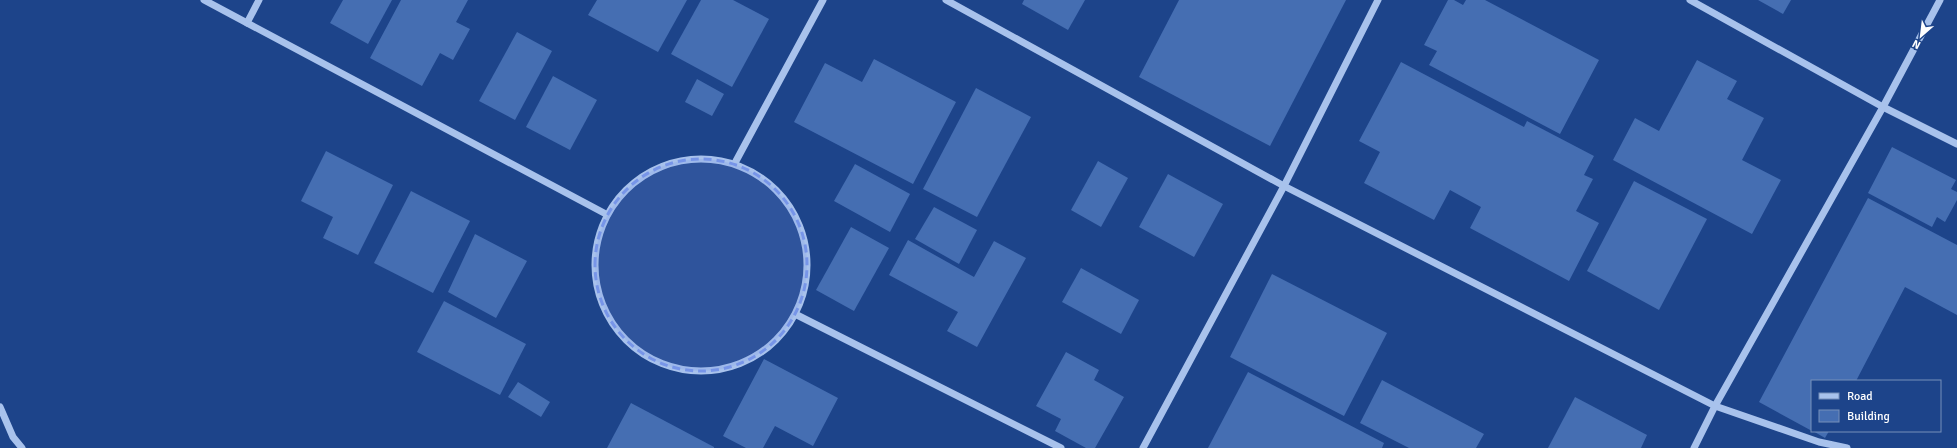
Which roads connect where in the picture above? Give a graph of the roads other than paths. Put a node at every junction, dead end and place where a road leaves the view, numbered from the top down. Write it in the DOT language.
graph roads {
  1 [pos="204,0"];
  2 [pos="259,0"];
  3 [pos="823,0"];
  4 [pos="946,0"];
  5 [pos="1378,0"];
  6 [pos="1690,0"];
  7 [pos="1940,0"];
  8 [pos="247,23"];
  9 [pos="1883,108"];
  10 [pos="1957,144"];
  11 [pos="736,161"];
  12 [pos="1284,186"];
  13 [pos="604,213"];
  14 [pos="797,315"];
  15 [pos="1715,406"];
  16 [pos="0,407"];
  17 [pos="22,448"];
  18 [pos="1061,448"];
  19 [pos="1143,448"];
  20 [pos="1694,448"];
  21 [pos="1847,448"];
  1 -- 8 [label="street"];
  2 -- 8 [label="street"];
  3 -- 11 [label="street"];
  4 -- 12 [label="street"];
  5 -- 12 [label="street"];
  6 -- 9 [label="street"];
  7 -- 9 [label="street"];
  8 -- 13 [label="street"];
  9 -- 10 [label="street"];
  9 -- 15 [label="street"];
  11 -- 13 [label="street"];
  11 -- 14 [label="street"];
  12 -- 15 [label="street"];
  12 -- 19 [label="street"];
  13 -- 14 [label="street"];
  14 -- 18 [label="street"];
  15 -- 20 [label="street"];
  15 -- 21 [label="street"];
  16 -- 17 [label="street"];
}
